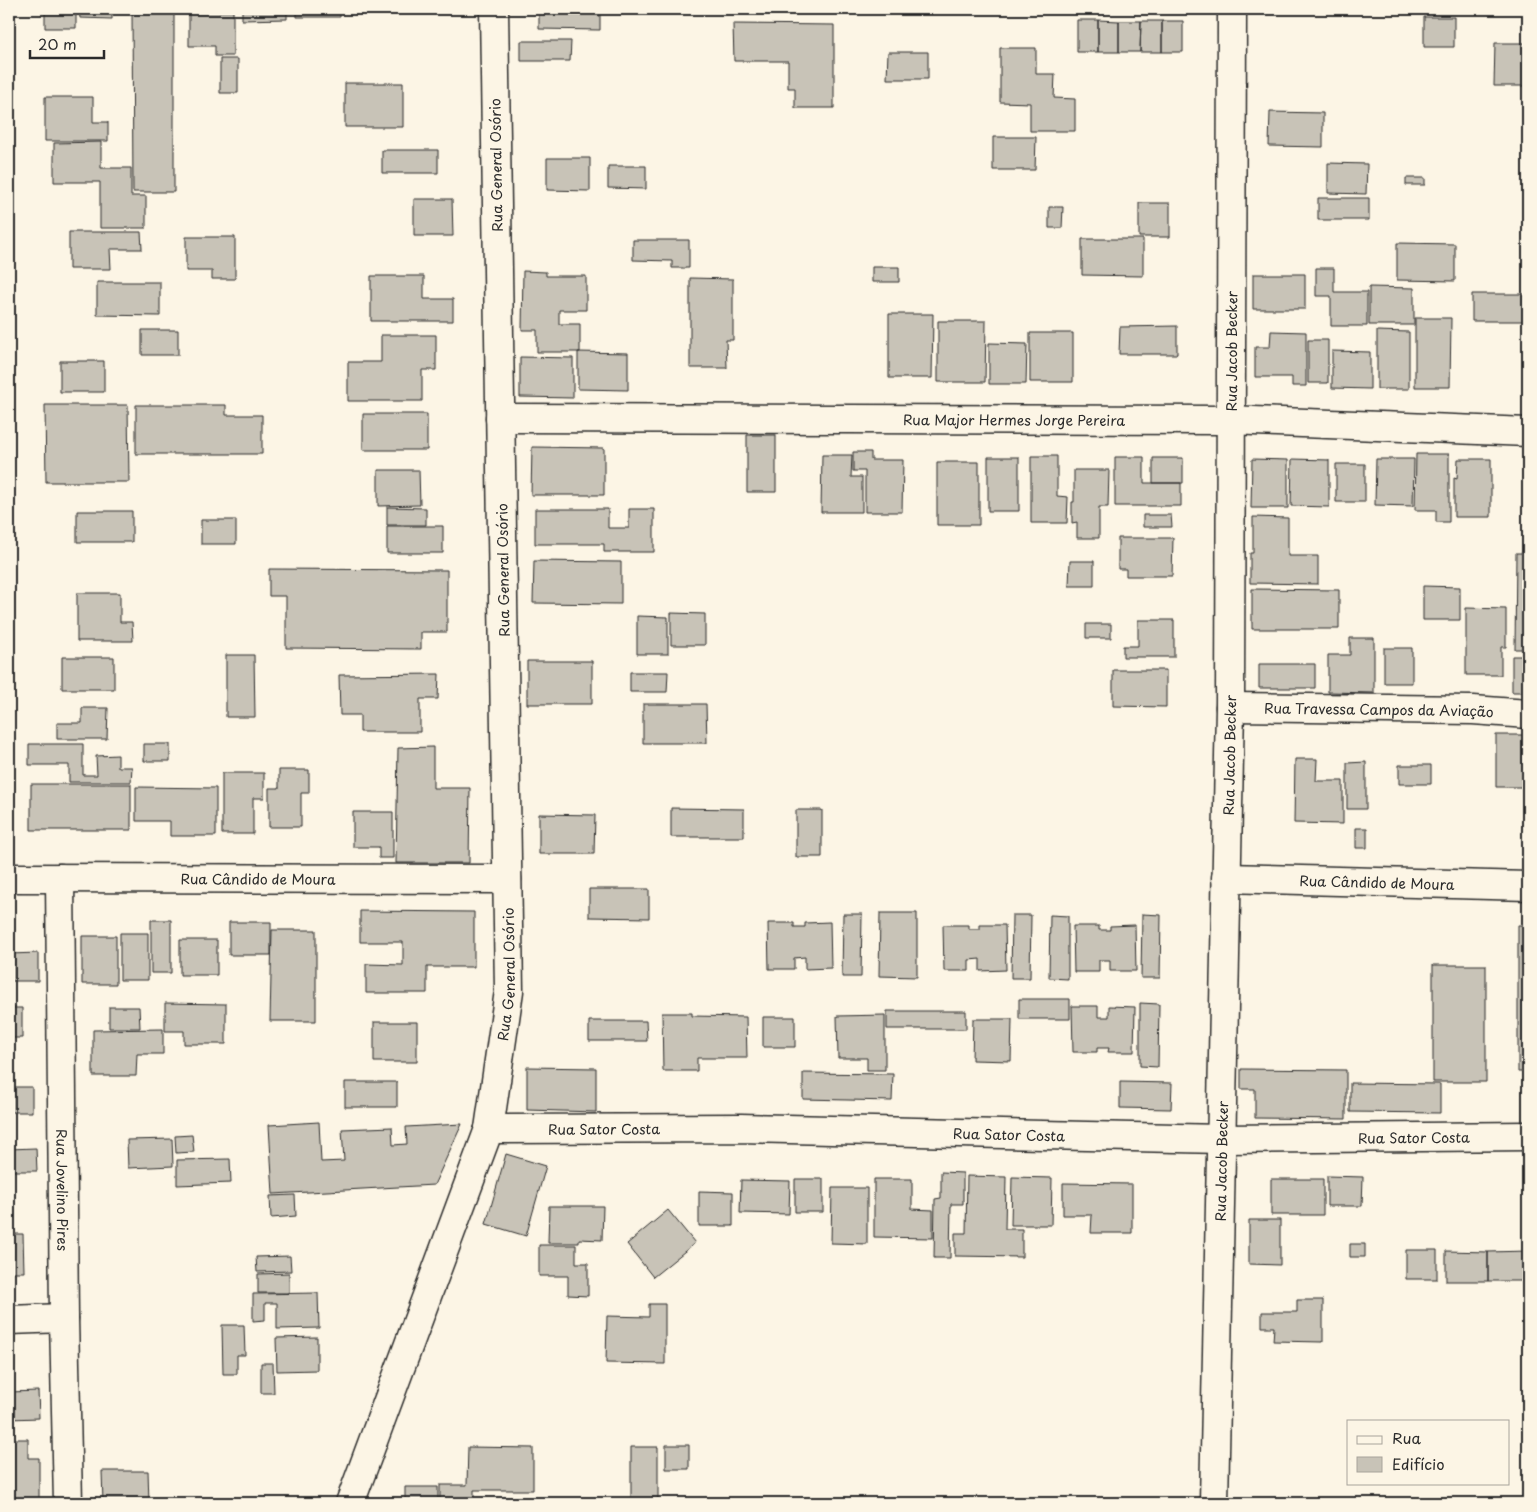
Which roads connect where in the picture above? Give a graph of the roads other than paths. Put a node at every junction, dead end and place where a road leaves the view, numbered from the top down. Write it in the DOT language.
graph roads {
  1 [pos="494,9"];
  2 [pos="1232,9"];
  3 [pos="500,418"];
  4 [pos="1230,420"];
  5 [pos="1528,432"];
  6 [pos="1230,707"];
  7 [pos="1528,714"];
  8 [pos="9,878"];
  9 [pos="60,878"];
  10 [pos="1226,878"];
  11 [pos="507,879"];
  12 [pos="1528,886"];
  13 [pos="489,1129"];
  14 [pos="1528,1136"];
  15 [pos="1221,1139"];
  16 [pos="64,1318"];
  17 [pos="9,1320"];
  18 [pos="68,1503"];
  19 [pos="350,1503"];
  20 [pos="1214,1503"];
  1 -- 3 [label="street, Rua General Osório"];
  2 -- 4 [label="street, Rua Jacob Becker"];
  3 -- 4 [label="street, Rua Major Hermes Jorge Pereira"];
  3 -- 11 [label="street, Rua General Osório"];
  4 -- 5 [label="street, Rua Major Hermes Jorge Pereira"];
  4 -- 6 [label="street, Rua Jacob Becker"];
  6 -- 7 [label="street, Rua Travessa Campos da Aviação"];
  6 -- 10 [label="street, Rua Jacob Becker"];
  8 -- 9 [label="street, Rua Cândido de Moura"];
  9 -- 11 [label="street, Rua Cândido de Moura"];
  9 -- 16 [label="street, Rua Jovelino Pires"];
  10 -- 12 [label="street, Rua Cândido de Moura"];
  10 -- 15 [label="street, Rua Jacob Becker"];
  11 -- 13 [label="street, Rua General Osório"];
  13 -- 15 [label="street, Rua Sator Costa"];
  13 -- 19 [label="street, Rua General Osório"];
  14 -- 15 [label="street, Rua Sator Costa"];
  15 -- 20 [label="street, Rua Jacob Becker"];
  16 -- 17 [label="street"];
  16 -- 18 [label="street, Rua Jovelino Pires"];
}
